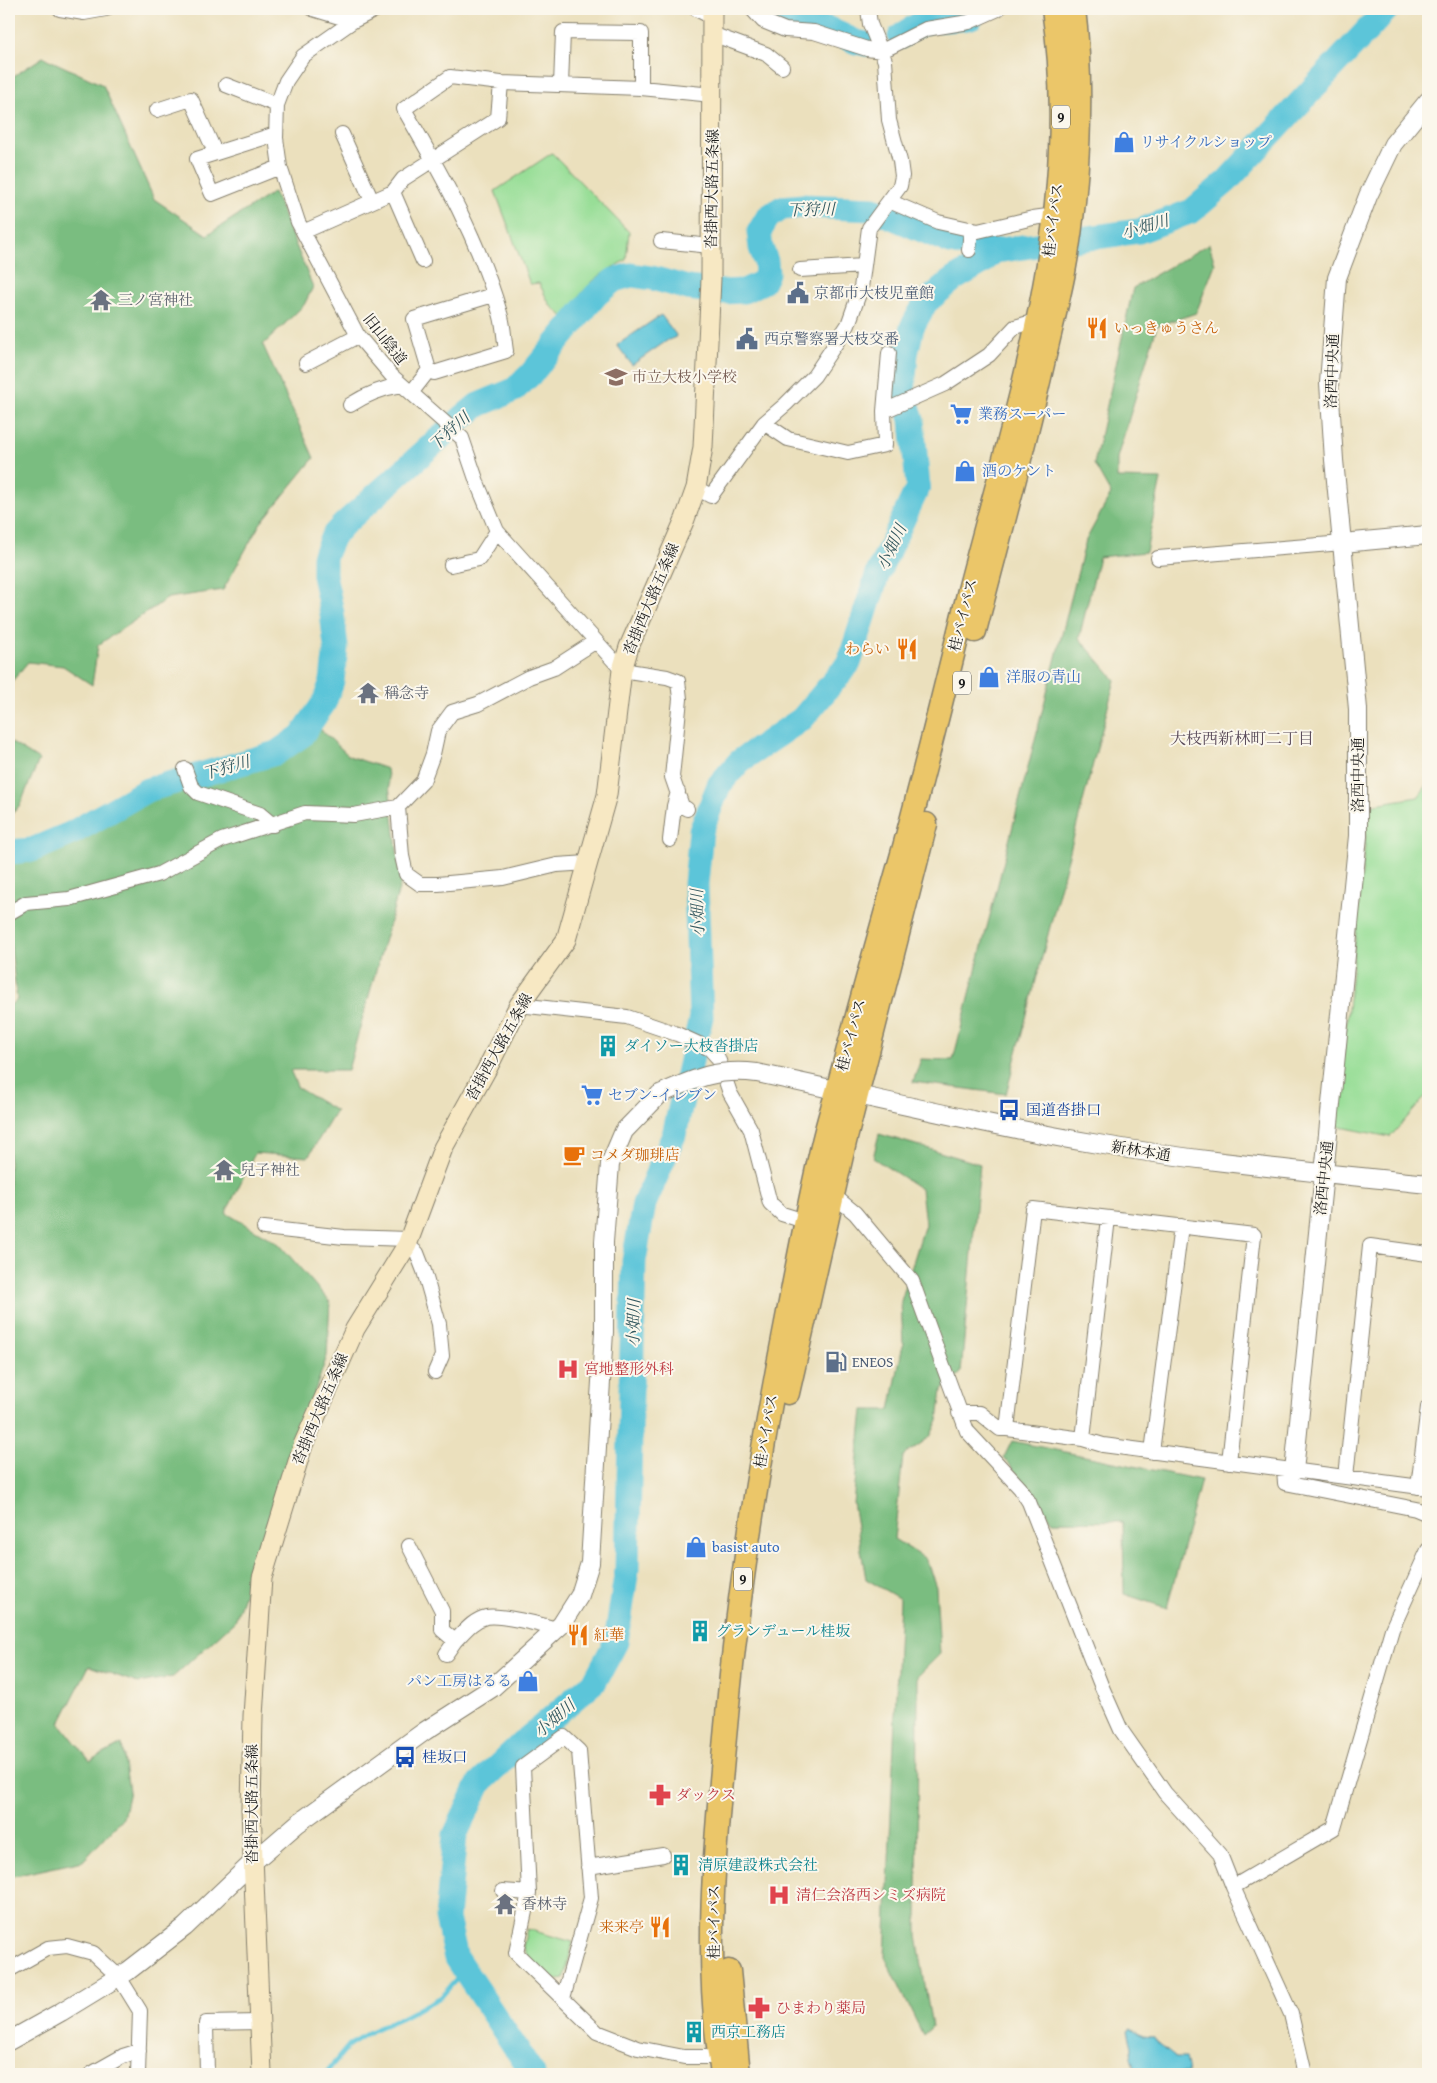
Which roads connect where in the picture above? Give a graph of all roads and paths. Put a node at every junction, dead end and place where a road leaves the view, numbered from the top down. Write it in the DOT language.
graph roads {
  1 [pos="60,9"];
  2 [pos="106,9"];
  3 [pos="313,9"];
  4 [pos="377,9"];
  5 [pos="752,9"];
  6 [pos="868,9"];
  7 [pos="998,9"];
  8 [pos="1053,9"];
  9 [pos="1074,9"];
  10 [pos="708,17"];
  11 [pos="353,21"];
  12 [pos="882,51"];
  13 [pos="782,67"];
  14 [pos="501,84"];
  15 [pos="226,85"];
  16 [pos="561,86"];
  17 [pos="641,88"];
  18 [pos="713,95"];
  19 [pos="1428,101"];
  20 [pos="277,105"];
  21 [pos="157,110"];
  22 [pos="276,134"];
  23 [pos="342,134"];
  24 [pos="215,152"];
  25 [pos="433,159"];
  26 [pos="280,167"];
  27 [pos="394,192"];
  28 [pos="372,202"];
  29 [pos="887,203"];
  30 [pos="1063,219"];
  31 [pos="303,232"];
  32 [pos="971,232"];
  33 [pos="661,241"];
  34 [pos="711,246"];
  35 [pos="969,250"];
  36 [pos="424,261"];
  37 [pos="863,266"];
  38 [pos="800,270"];
  39 [pos="493,295"];
  40 [pos="1046,320"];
  41 [pos="358,336"];
  42 [pos="888,353"];
  43 [pos="306,363"];
  44 [pos="429,370"];
  45 [pos="407,389"];
  46 [pos="350,405"];
  47 [pos="887,410"];
  48 [pos="764,423"];
  49 [pos="696,488"];
  50 [pos="497,531"];
  51 [pos="1428,535"];
  52 [pos="1343,543"];
  53 [pos="1158,558"];
  54 [pos="451,565"];
  55 [pos="596,641"];
  56 [pos="622,670"];
  57 [pos="186,770"];
  58 [pos="678,792"];
  59 [pos="398,807"];
  60 [pos="687,809"];
  61 [pos="273,825"];
  62 [pos="667,831"];
  63 [pos="588,863"];
  64 [pos="9,913"];
  65 [pos="519,1005"];
  66 [pos="847,1093"];
  67 [pos="1325,1172"];
  68 [pos="1428,1184"];
  69 [pos="833,1195"];
  70 [pos="1108,1218"];
  71 [pos="815,1224"];
  72 [pos="1181,1226"];
  73 [pos="264,1228"];
  74 [pos="408,1242"];
  75 [pos="1428,1254"];
  76 [pos="435,1372"];
  77 [pos="1428,1407"];
  78 [pos="959,1413"];
  79 [pos="1007,1429"];
  80 [pos="1083,1439"];
  81 [pos="1152,1452"];
  82 [pos="1229,1462"];
  83 [pos="1289,1470"];
  84 [pos="1346,1478"];
  85 [pos="1423,1488"];
  86 [pos="1428,1514"];
  87 [pos="409,1546"];
  88 [pos="1428,1550"];
  89 [pos="556,1629"];
  90 [pos="455,1641"];
  91 [pos="446,1654"];
  92 [pos="663,1855"];
  93 [pos="252,1863"];
  94 [pos="588,1867"];
  95 [pos="1232,1887"];
  96 [pos="503,1891"];
  97 [pos="530,1893"];
  98 [pos="9,1970"];
  99 [pos="119,1977"];
  100 [pos="563,1998"];
  101 [pos="259,2022"];
  102 [pos="9,2040"];
  103 [pos="139,2051"];
  104 [pos="729,2066"];
  105 [pos="90,2074"];
  106 [pos="138,2074"];
  107 [pos="208,2074"];
  108 [pos="262,2074"];
  109 [pos="1305,2074"];
  1 -- 2 [label="street"];
  3 -- 11 [label="street"];
  4 -- 11 [label="street, 旧山陰道"];
  5 -- 12 [label="street"];
  6 -- 12 [label="street"];
  7 -- 12 [label="street"];
  8 -- 30 [label="highway, 桂バイパス / 9"];
  9 -- 30 [label="highway, 桂バイパス / 9"];
  10 -- 13 [label="street"];
  10 -- 18 [label="main road, 沓掛西大路五条線"];
  11 -- 20 [label="street, 旧山陰道"];
  12 -- 29 [label="street"];
  14 -- 16 [label="street"];
  14 -- 25 [label="street"];
  14 -- 25 [label="street"];
  15 -- 20 [label="street"];
  16 -- 17 [label="street"];
  16 -- 17 [label="street"];
  17 -- 18 [label="street"];
  18 -- 34 [label="main road, 沓掛西大路五条線"];
  19 -- 52 [label="street, 洛西中央通"];
  20 -- 22 [label="street, 旧山陰道"];
  21 -- 24 [label="street"];
  22 -- 24 [label="street"];
  22 -- 26 [label="street, 旧山陰道"];
  23 -- 28 [label="street"];
  24 -- 26 [label="street"];
  25 -- 27 [label="street"];
  25 -- 39 [label="street"];
  26 -- 31 [label="street, 旧山陰道"];
  27 -- 28 [label="street"];
  27 -- 36 [label="street"];
  28 -- 31 [label="street"];
  29 -- 32 [label="street"];
  29 -- 37 [label="street"];
  30 -- 32 [label="street"];
  30 -- 40 [label="highway, 桂バイパス / 9"];
  31 -- 41 [label="street, 旧山陰道"];
  32 -- 35 [label="street"];
  33 -- 34 [label="street"];
  34 -- 49 [label="main road, 沓掛西大路五条線"];
  37 -- 38 [label="street"];
  37 -- 48 [label="street"];
  39 -- 44 [label="street"];
  39 -- 44 [label="street"];
  40 -- 47 [label="street"];
  40 -- 66 [label="highway, 桂バイパス / 9"];
  41 -- 43 [label="street"];
  41 -- 45 [label="street, 旧山陰道"];
  42 -- 47 [label="street"];
  44 -- 45 [label="street"];
  45 -- 46 [label="street"];
  45 -- 50 [label="street, 旧山陰道"];
  47 -- 48 [label="street"];
  48 -- 49 [label="street"];
  49 -- 56 [label="main road, 沓掛西大路五条線"];
  50 -- 54 [label="street"];
  50 -- 55 [label="street, 旧山陰道"];
  51 -- 52 [label="street"];
  52 -- 53 [label="street"];
  52 -- 67 [label="street, 洛西中央通"];
  55 -- 56 [label="street, 旧山陰道"];
  55 -- 59 [label="street"];
  56 -- 58 [label="street"];
  56 -- 63 [label="main road, 沓掛西大路五条線"];
  57 -- 61 [label="street"];
  58 -- 60 [label="street"];
  58 -- 62 [label="street"];
  59 -- 61 [label="street"];
  59 -- 63 [label="street"];
  61 -- 64 [label="street"];
  63 -- 65 [label="main road, 沓掛西大路五条線"];
  65 -- 71 [label="street"];
  65 -- 74 [label="main road, 沓掛西大路五条線"];
  66 -- 67 [label="street, 新林本通"];
  66 -- 69 [label="highway, 桂バイパス / 9"];
  66 -- 71 [label="highway, 桂バイパス / 9"];
  66 -- 89 [label="street, 新林本通, bridge"];
  67 -- 68 [label="street, 新林本通"];
  67 -- 83 [label="street, 洛西中央通"];
  69 -- 71 [label="highway, 桂バイパス / 9"];
  69 -- 78 [label="street"];
  70 -- 72 [label="street"];
  70 -- 79 [label="street"];
  70 -- 80 [label="street"];
  71 -- 104 [label="highway, 桂バイパス / 9"];
  72 -- 81 [label="street"];
  72 -- 82 [label="street"];
  73 -- 74 [label="street"];
  74 -- 76 [label="street"];
  74 -- 93 [label="main road, 沓掛西大路五条線"];
  75 -- 84 [label="street"];
  77 -- 85 [label="street"];
  78 -- 79 [label="street"];
  78 -- 95 [label="street"];
  79 -- 80 [label="street"];
  80 -- 81 [label="street"];
  81 -- 82 [label="street"];
  82 -- 83 [label="street"];
  83 -- 84 [label="street"];
  83 -- 86 [label="street"];
  84 -- 85 [label="street"];
  87 -- 90 [label="street"];
  88 -- 95 [label="street"];
  89 -- 90 [label="street"];
  89 -- 93 [label="street"];
  90 -- 91 [label="street"];
  92 -- 94 [label="street"];
  93 -- 99 [label="street"];
  93 -- 101 [label="main road, 沓掛西大路五条線"];
  94 -- 97 [label="street"];
  94 -- 100 [label="street"];
  95 -- 109 [label="street"];
  96 -- 97 [label="street"];
  97 -- 100 [label="street"];
  98 -- 99 [label="street"];
  99 -- 102 [label="street"];
  99 -- 103 [label="street"];
  100 -- 104 [label="street"];
  101 -- 107 [label="street"];
  101 -- 108 [label="main road, 沓掛西大路五条線"];
  103 -- 105 [label="street"];
  103 -- 106 [label="street"];
}
